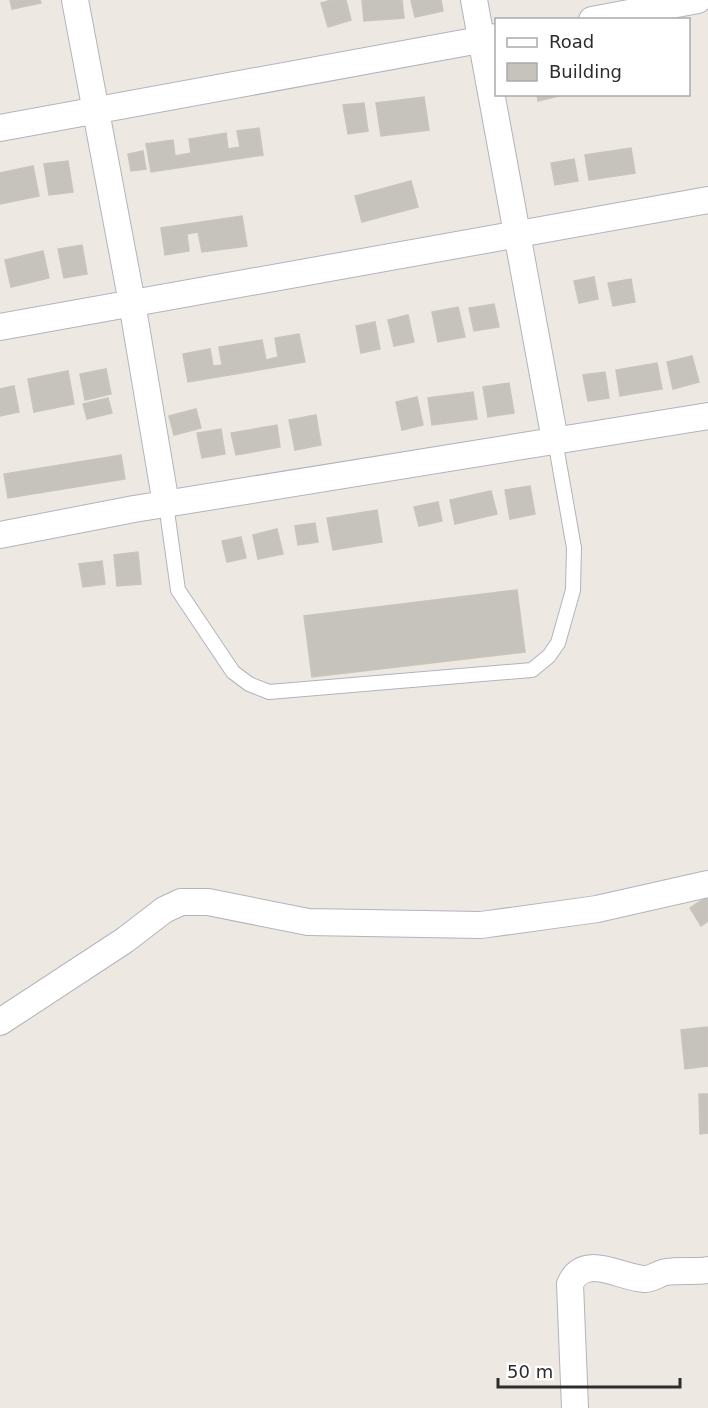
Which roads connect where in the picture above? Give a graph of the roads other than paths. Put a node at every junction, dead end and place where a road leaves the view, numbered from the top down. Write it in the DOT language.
graph roads {
  1 [pos="75,0"];
  2 [pos="474,0"];
  3 [pos="698,0"];
  4 [pos="603,18"];
  5 [pos="489,39"];
  6 [pos="495,81"];
  7 [pos="497,96"];
  8 [pos="95,111"];
  9 [pos="0,128"];
  10 [pos="708,200"];
  11 [pos="517,235"];
  12 [pos="132,303"];
  13 [pos="0,327"];
  14 [pos="708,416"];
  15 [pos="555,440"];
  16 [pos="166,504"];
  17 [pos="0,536"];
  18 [pos="708,884"];
  19 [pos="0,1022"];
  20 [pos="708,1270"];
  21 [pos="575,1408"];
  1 -- 8 [label="street"];
  2 -- 5 [label="street"];
  3 -- 4 [label="street"];
  5 -- 6 [label="street"];
  5 -- 8 [label="street"];
  7 -- 11 [label="street"];
  8 -- 9 [label="street"];
  8 -- 12 [label="street"];
  10 -- 11 [label="street"];
  11 -- 12 [label="street"];
  11 -- 15 [label="street"];
  12 -- 13 [label="street"];
  12 -- 16 [label="street"];
  14 -- 15 [label="street"];
  15 -- 16 [label="street"];
  15 -- 16 [label="lane"];
  16 -- 17 [label="street"];
  18 -- 19 [label="street"];
  20 -- 21 [label="street"];
}
